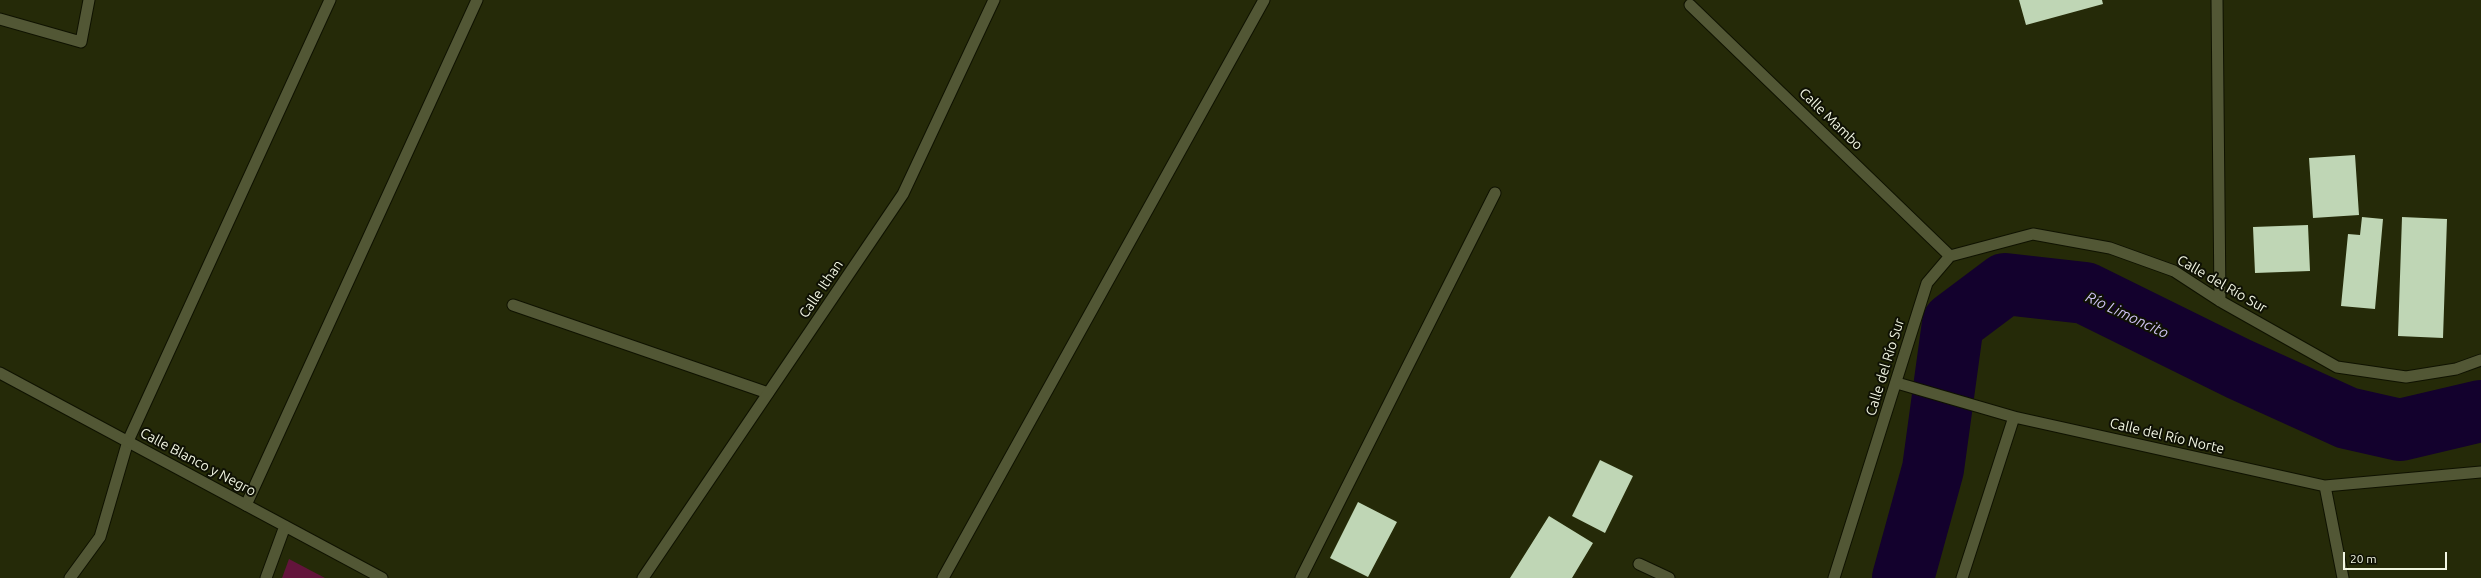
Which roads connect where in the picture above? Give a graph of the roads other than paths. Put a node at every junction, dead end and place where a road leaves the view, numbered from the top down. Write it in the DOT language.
graph roads {
  1 [pos="88,0"];
  2 [pos="330,0"];
  3 [pos="477,0"];
  4 [pos="994,0"];
  5 [pos="1264,0"];
  6 [pos="2217,0"];
  7 [pos="1690,5"];
  8 [pos="0,19"];
  9 [pos="1495,193"];
  10 [pos="1950,256"];
  11 [pos="2220,300"];
  12 [pos="513,304"];
  13 [pos="2481,360"];
  14 [pos="0,373"];
  15 [pos="1897,383"];
  16 [pos="768,392"];
  17 [pos="2014,417"];
  18 [pos="128,441"];
  19 [pos="2481,472"];
  20 [pos="2325,486"];
  21 [pos="246,505"];
  22 [pos="285,526"];
  23 [pos="1639,564"];
  24 [pos="70,578"];
  25 [pos="266,578"];
  26 [pos="382,578"];
  27 [pos="643,578"];
  28 [pos="943,578"];
  29 [pos="1301,578"];
  30 [pos="1669,578"];
  31 [pos="1834,578"];
  32 [pos="1962,578"];
  33 [pos="2343,578"];
  1 -- 8 [label="street"];
  2 -- 18 [label="street"];
  3 -- 21 [label="street"];
  4 -- 16 [label="street, Calle Ithan"];
  5 -- 28 [label="street"];
  6 -- 11 [label="street"];
  7 -- 10 [label="street, Calle Mambo"];
  9 -- 29 [label="street"];
  10 -- 11 [label="street, Calle del Río Sur"];
  10 -- 15 [label="street, Calle del Río Sur"];
  11 -- 13 [label="street, Calle del Río Sur"];
  12 -- 16 [label="street"];
  14 -- 18 [label="street, Calle Blanco y Negro"];
  15 -- 17 [label="street, Calle del Río Norte"];
  15 -- 31 [label="street, Calle del Río Sur"];
  16 -- 27 [label="street, Calle Ithan"];
  17 -- 20 [label="street, Calle del Río Norte"];
  17 -- 32 [label="street"];
  18 -- 21 [label="street, Calle Blanco y Negro"];
  18 -- 24 [label="street"];
  19 -- 20 [label="street, Calle del Río Norte"];
  20 -- 33 [label="street"];
  21 -- 22 [label="street, Calle Blanco y Negro"];
  22 -- 25 [label="street"];
  22 -- 26 [label="street, Calle Blanco y Negro"];
  23 -- 30 [label="street"];
}
